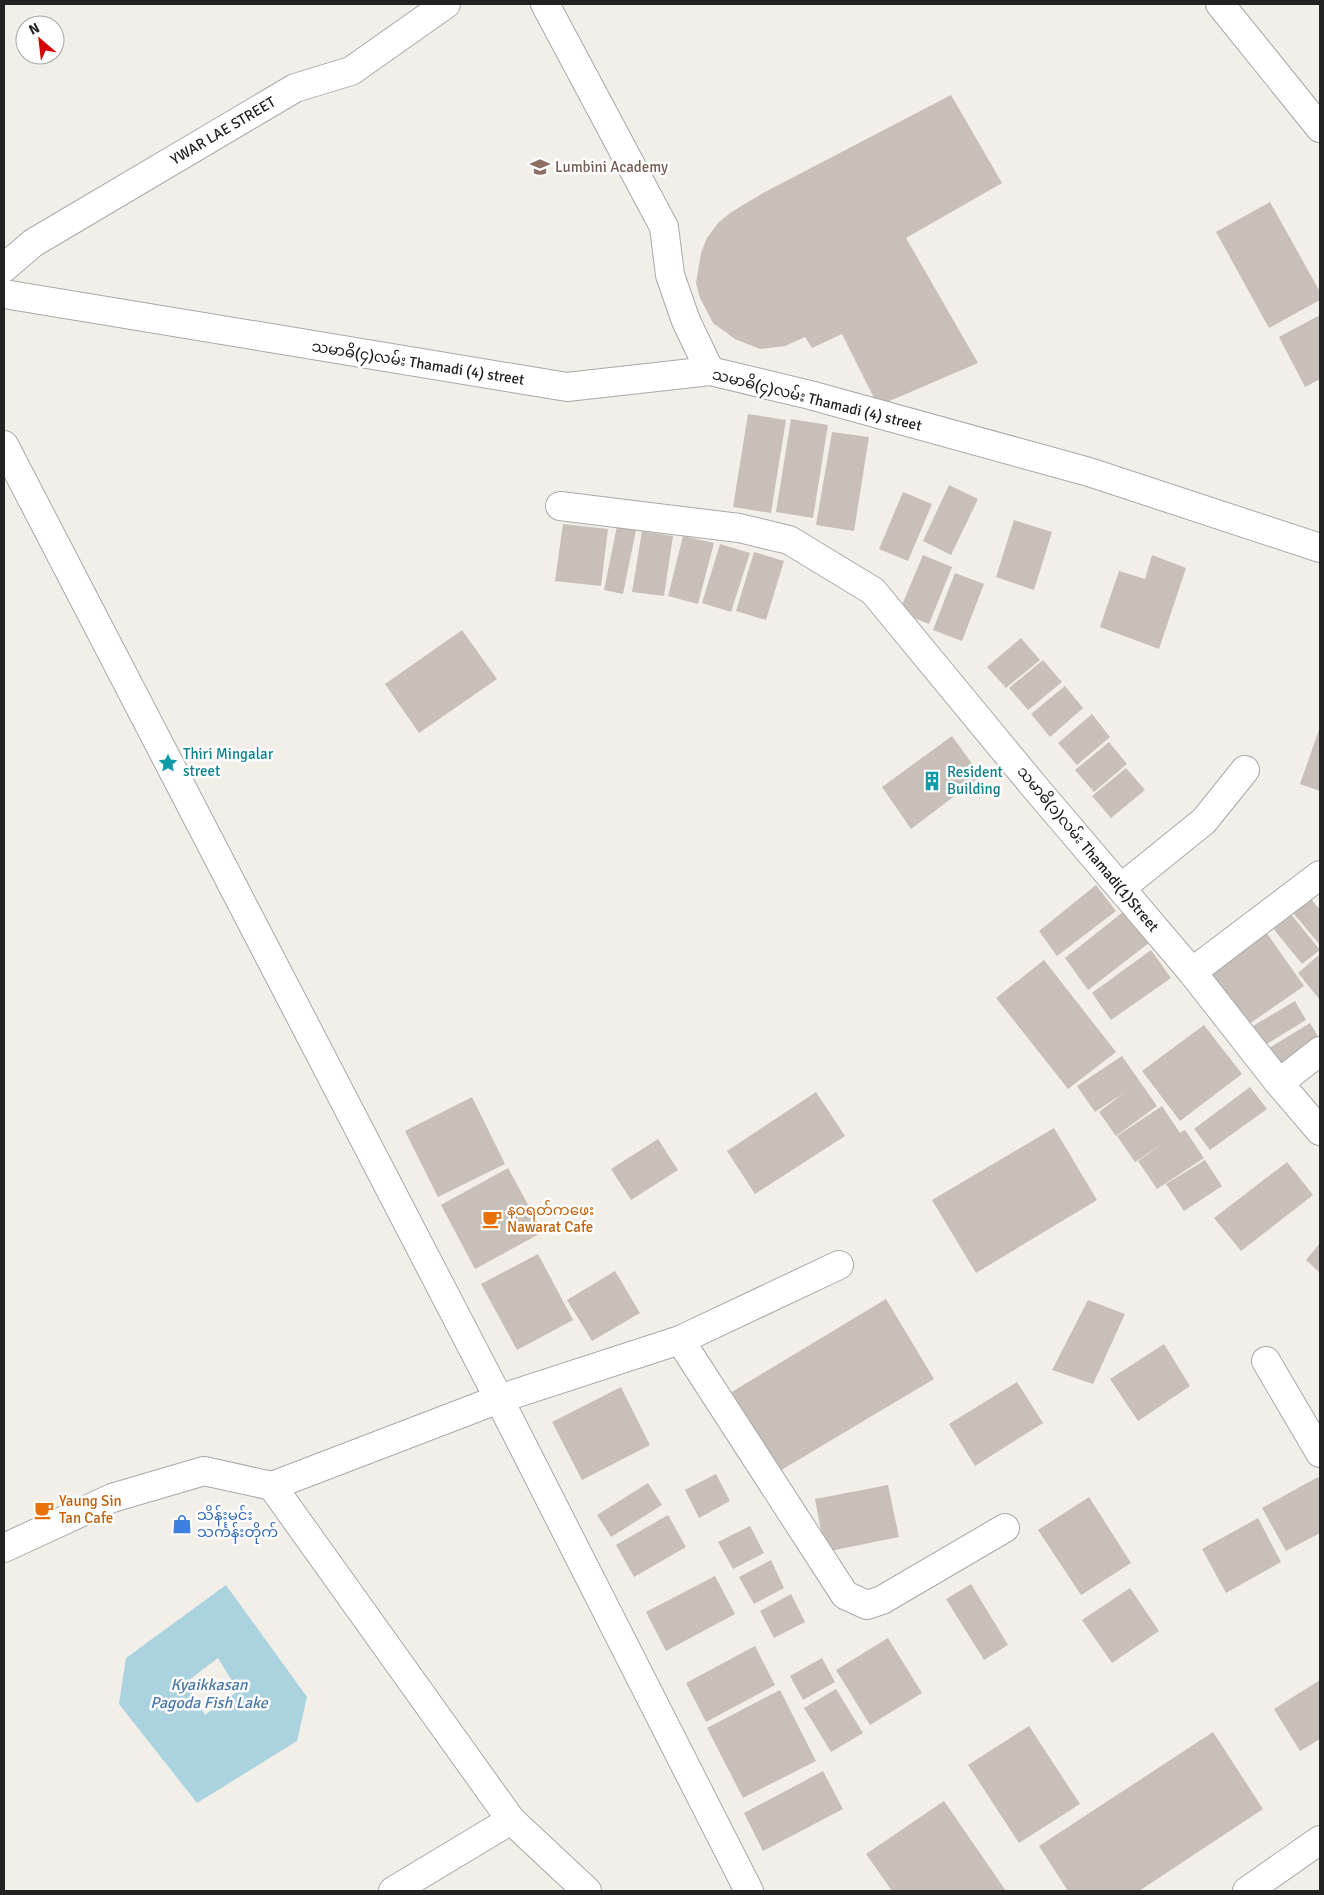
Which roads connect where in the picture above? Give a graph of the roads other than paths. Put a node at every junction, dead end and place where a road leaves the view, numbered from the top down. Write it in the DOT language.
graph roads {
  1 [pos="446,4"];
  2 [pos="545,4"];
  3 [pos="1220,4"];
  4 [pos="1320,128"];
  5 [pos="4,268"];
  6 [pos="4,294"];
  7 [pos="710,371"];
  8 [pos="4,445"];
  9 [pos="560,506"];
  10 [pos="1320,548"];
  11 [pos="1245,770"];
  12 [pos="1320,876"];
  13 [pos="1121,888"];
  14 [pos="1192,972"];
  15 [pos="1320,1051"];
  16 [pos="1280,1083"];
  17 [pos="1320,1131"];
  18 [pos="839,1265"];
  19 [pos="680,1340"];
  20 [pos="1266,1361"];
  21 [pos="499,1399"];
  22 [pos="1320,1453"];
  23 [pos="272,1486"];
  24 [pos="1005,1528"];
  25 [pos="4,1548"];
  26 [pos="512,1820"];
  27 [pos="1320,1840"];
  28 [pos="393,1891"];
  29 [pos="587,1891"];
  30 [pos="749,1891"];
  31 [pos="1247,1891"];
  1 -- 5 [label="street, YWAR LAE STREET"];
  2 -- 7 [label="street"];
  3 -- 4 [label="street"];
  6 -- 7 [label="street, သမာဓိ(၄)လမ်း Thamadi (4) street"];
  7 -- 10 [label="street, သမာဓိ(၄)လမ်း Thamadi (4) street"];
  8 -- 21 [label="street"];
  9 -- 13 [label="street, သမာဓိ(၁)လမ်း Thamadi(1)Street"];
  11 -- 13 [label="street"];
  12 -- 14 [label="street"];
  13 -- 14 [label="street, သမာဓိ(၁)လမ်း Thamadi(1)Street"];
  14 -- 16 [label="street, သမာဓိ(၁)လမ်း Thamadi(1)Street"];
  15 -- 16 [label="street"];
  16 -- 17 [label="street, သမာဓိ(၁)လမ်း Thamadi(1)Street"];
  18 -- 19 [label="street"];
  19 -- 21 [label="street"];
  19 -- 24 [label="street"];
  20 -- 22 [label="street"];
  21 -- 23 [label="street"];
  21 -- 30 [label="street"];
  23 -- 25 [label="street"];
  23 -- 26 [label="street"];
  26 -- 28 [label="street"];
  26 -- 29 [label="street"];
  27 -- 31 [label="street"];
}
